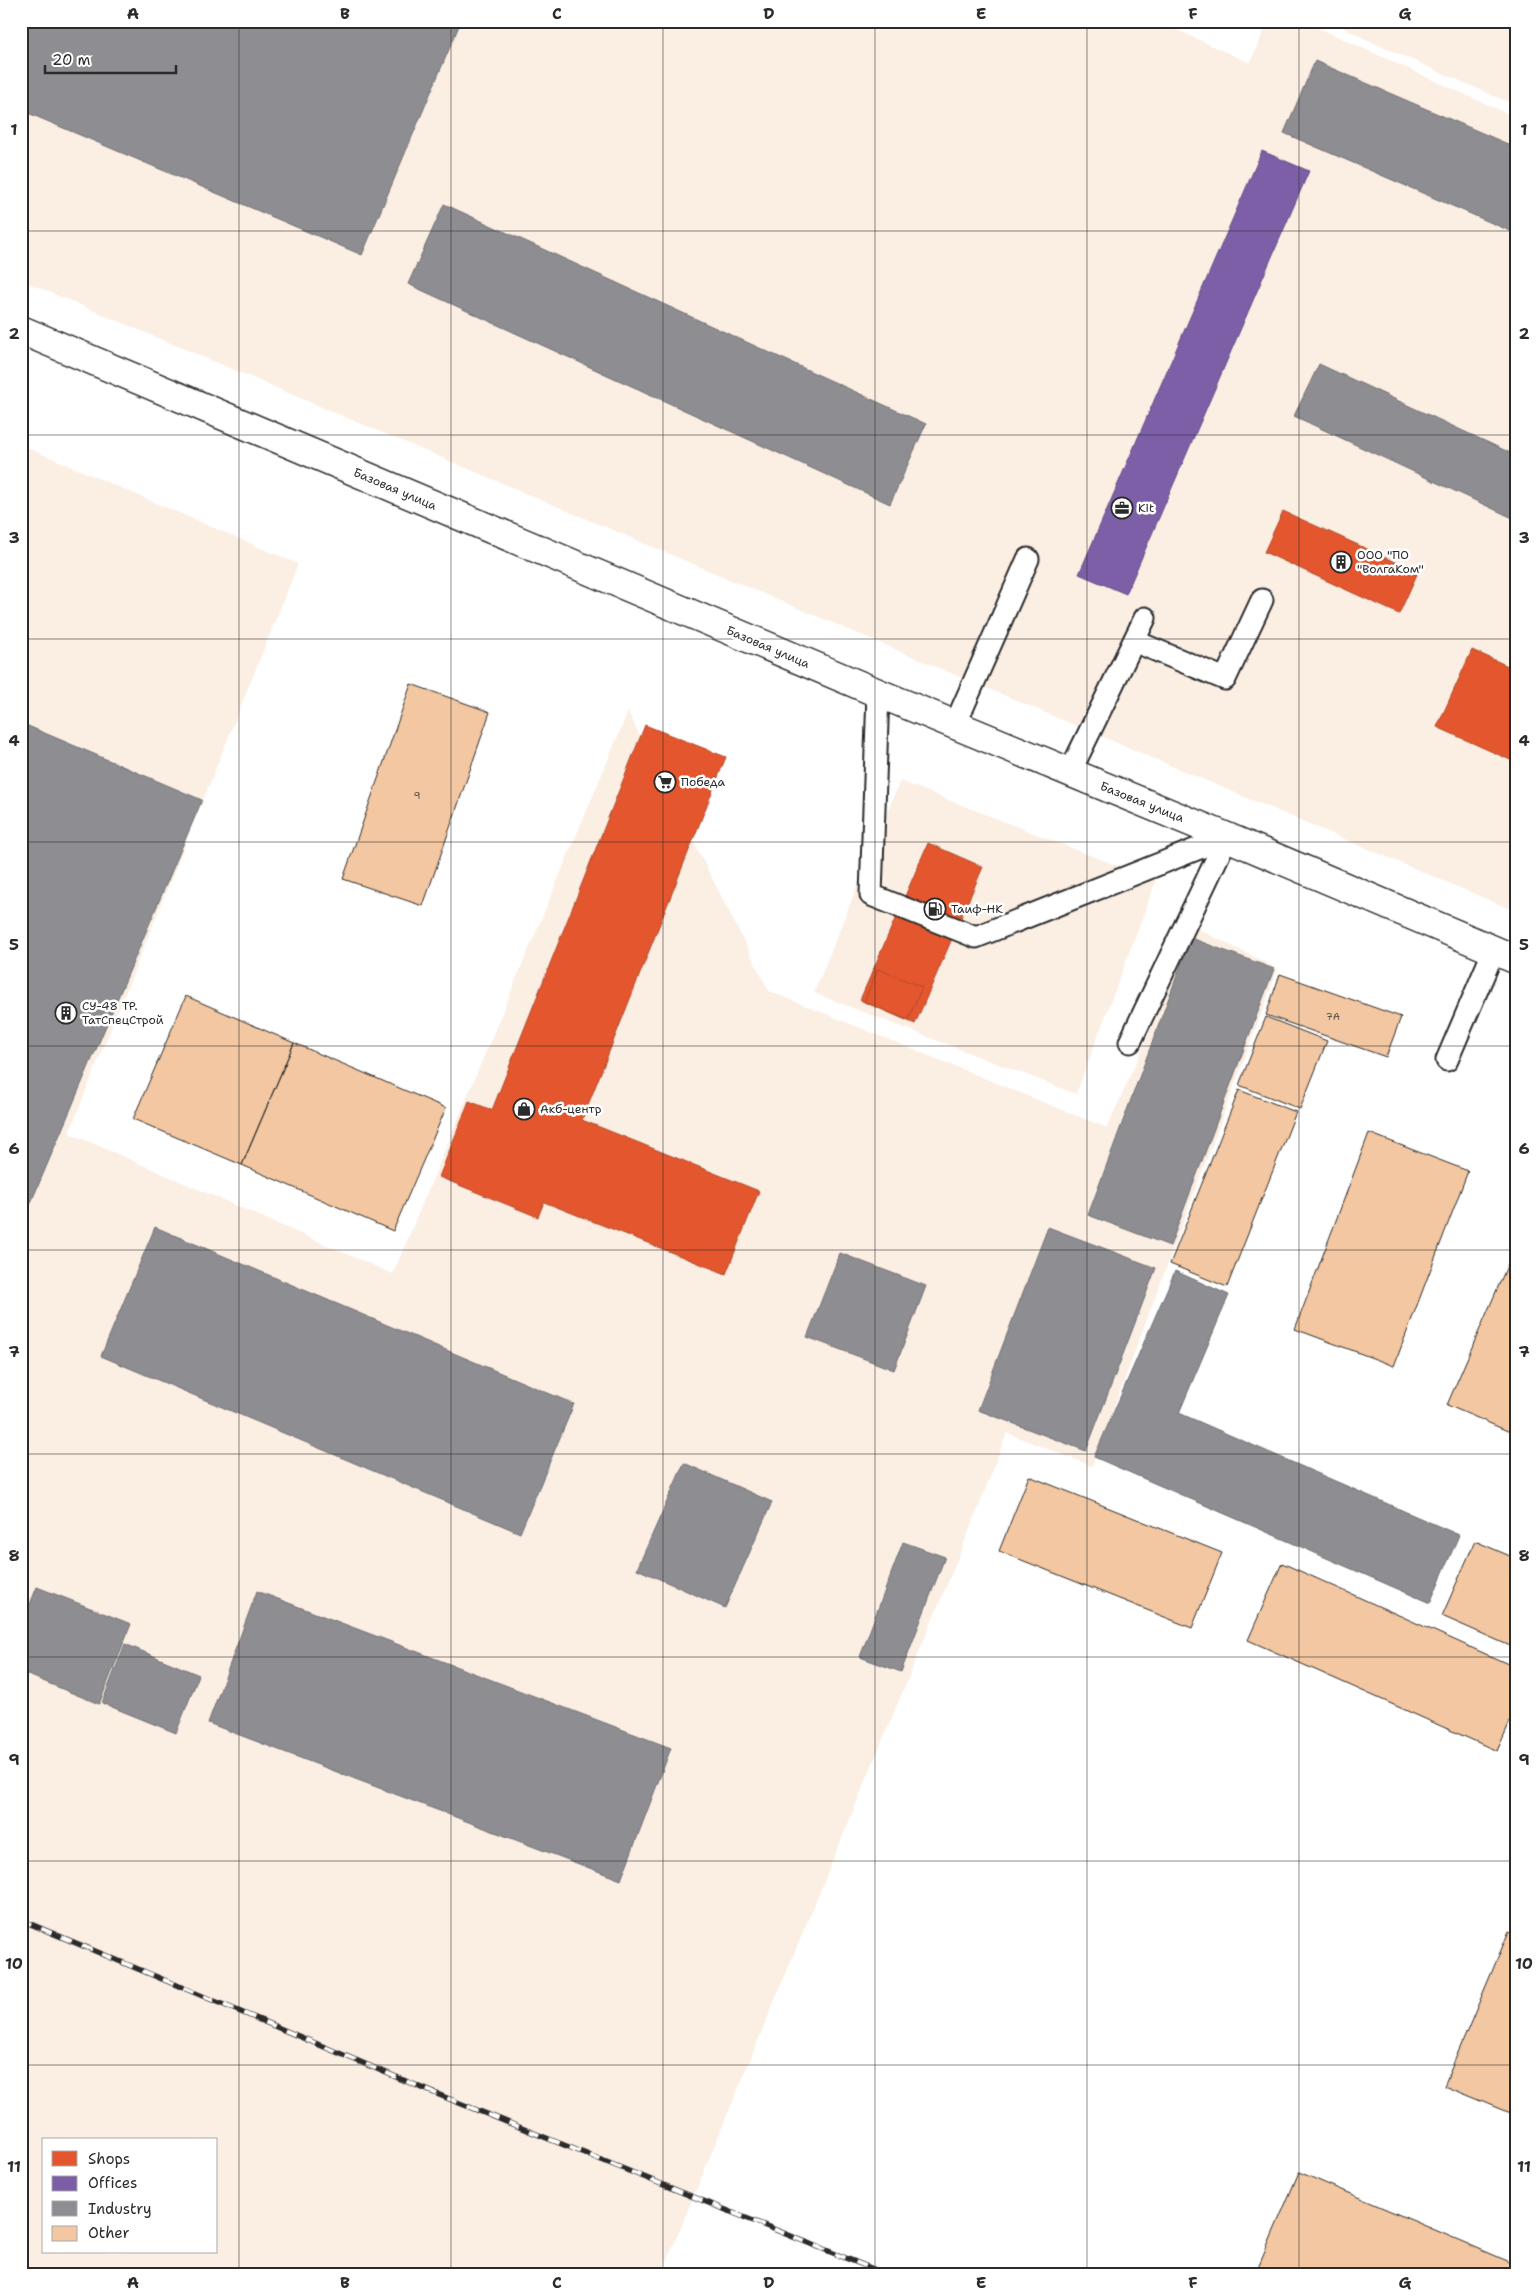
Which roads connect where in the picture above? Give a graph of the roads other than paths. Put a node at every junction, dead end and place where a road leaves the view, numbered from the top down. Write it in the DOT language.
graph roads {
  1 [pos="21,330"];
  2 [pos="1028,559"];
  3 [pos="1262,600"];
  4 [pos="1145,618"];
  5 [pos="1134,641"];
  6 [pos="878,693"];
  7 [pos="955,725"];
  8 [pos="1070,772"];
  9 [pos="1227,837"];
  10 [pos="1505,955"];
  11 [pos="1130,1042"];
  12 [pos="1447,1060"];
  1 -- 6 [label="street, Базовая улица"];
  2 -- 7 [label="lane"];
  3 -- 5 [label="lane"];
  4 -- 5 [label="lane"];
  5 -- 8 [label="lane"];
  6 -- 7 [label="street, Базовая улица"];
  6 -- 9 [label="lane"];
  7 -- 8 [label="street, Базовая улица"];
  8 -- 9 [label="street, Базовая улица"];
  9 -- 10 [label="street, Базовая улица"];
  9 -- 11 [label="lane"];
  10 -- 12 [label="lane"];
}
